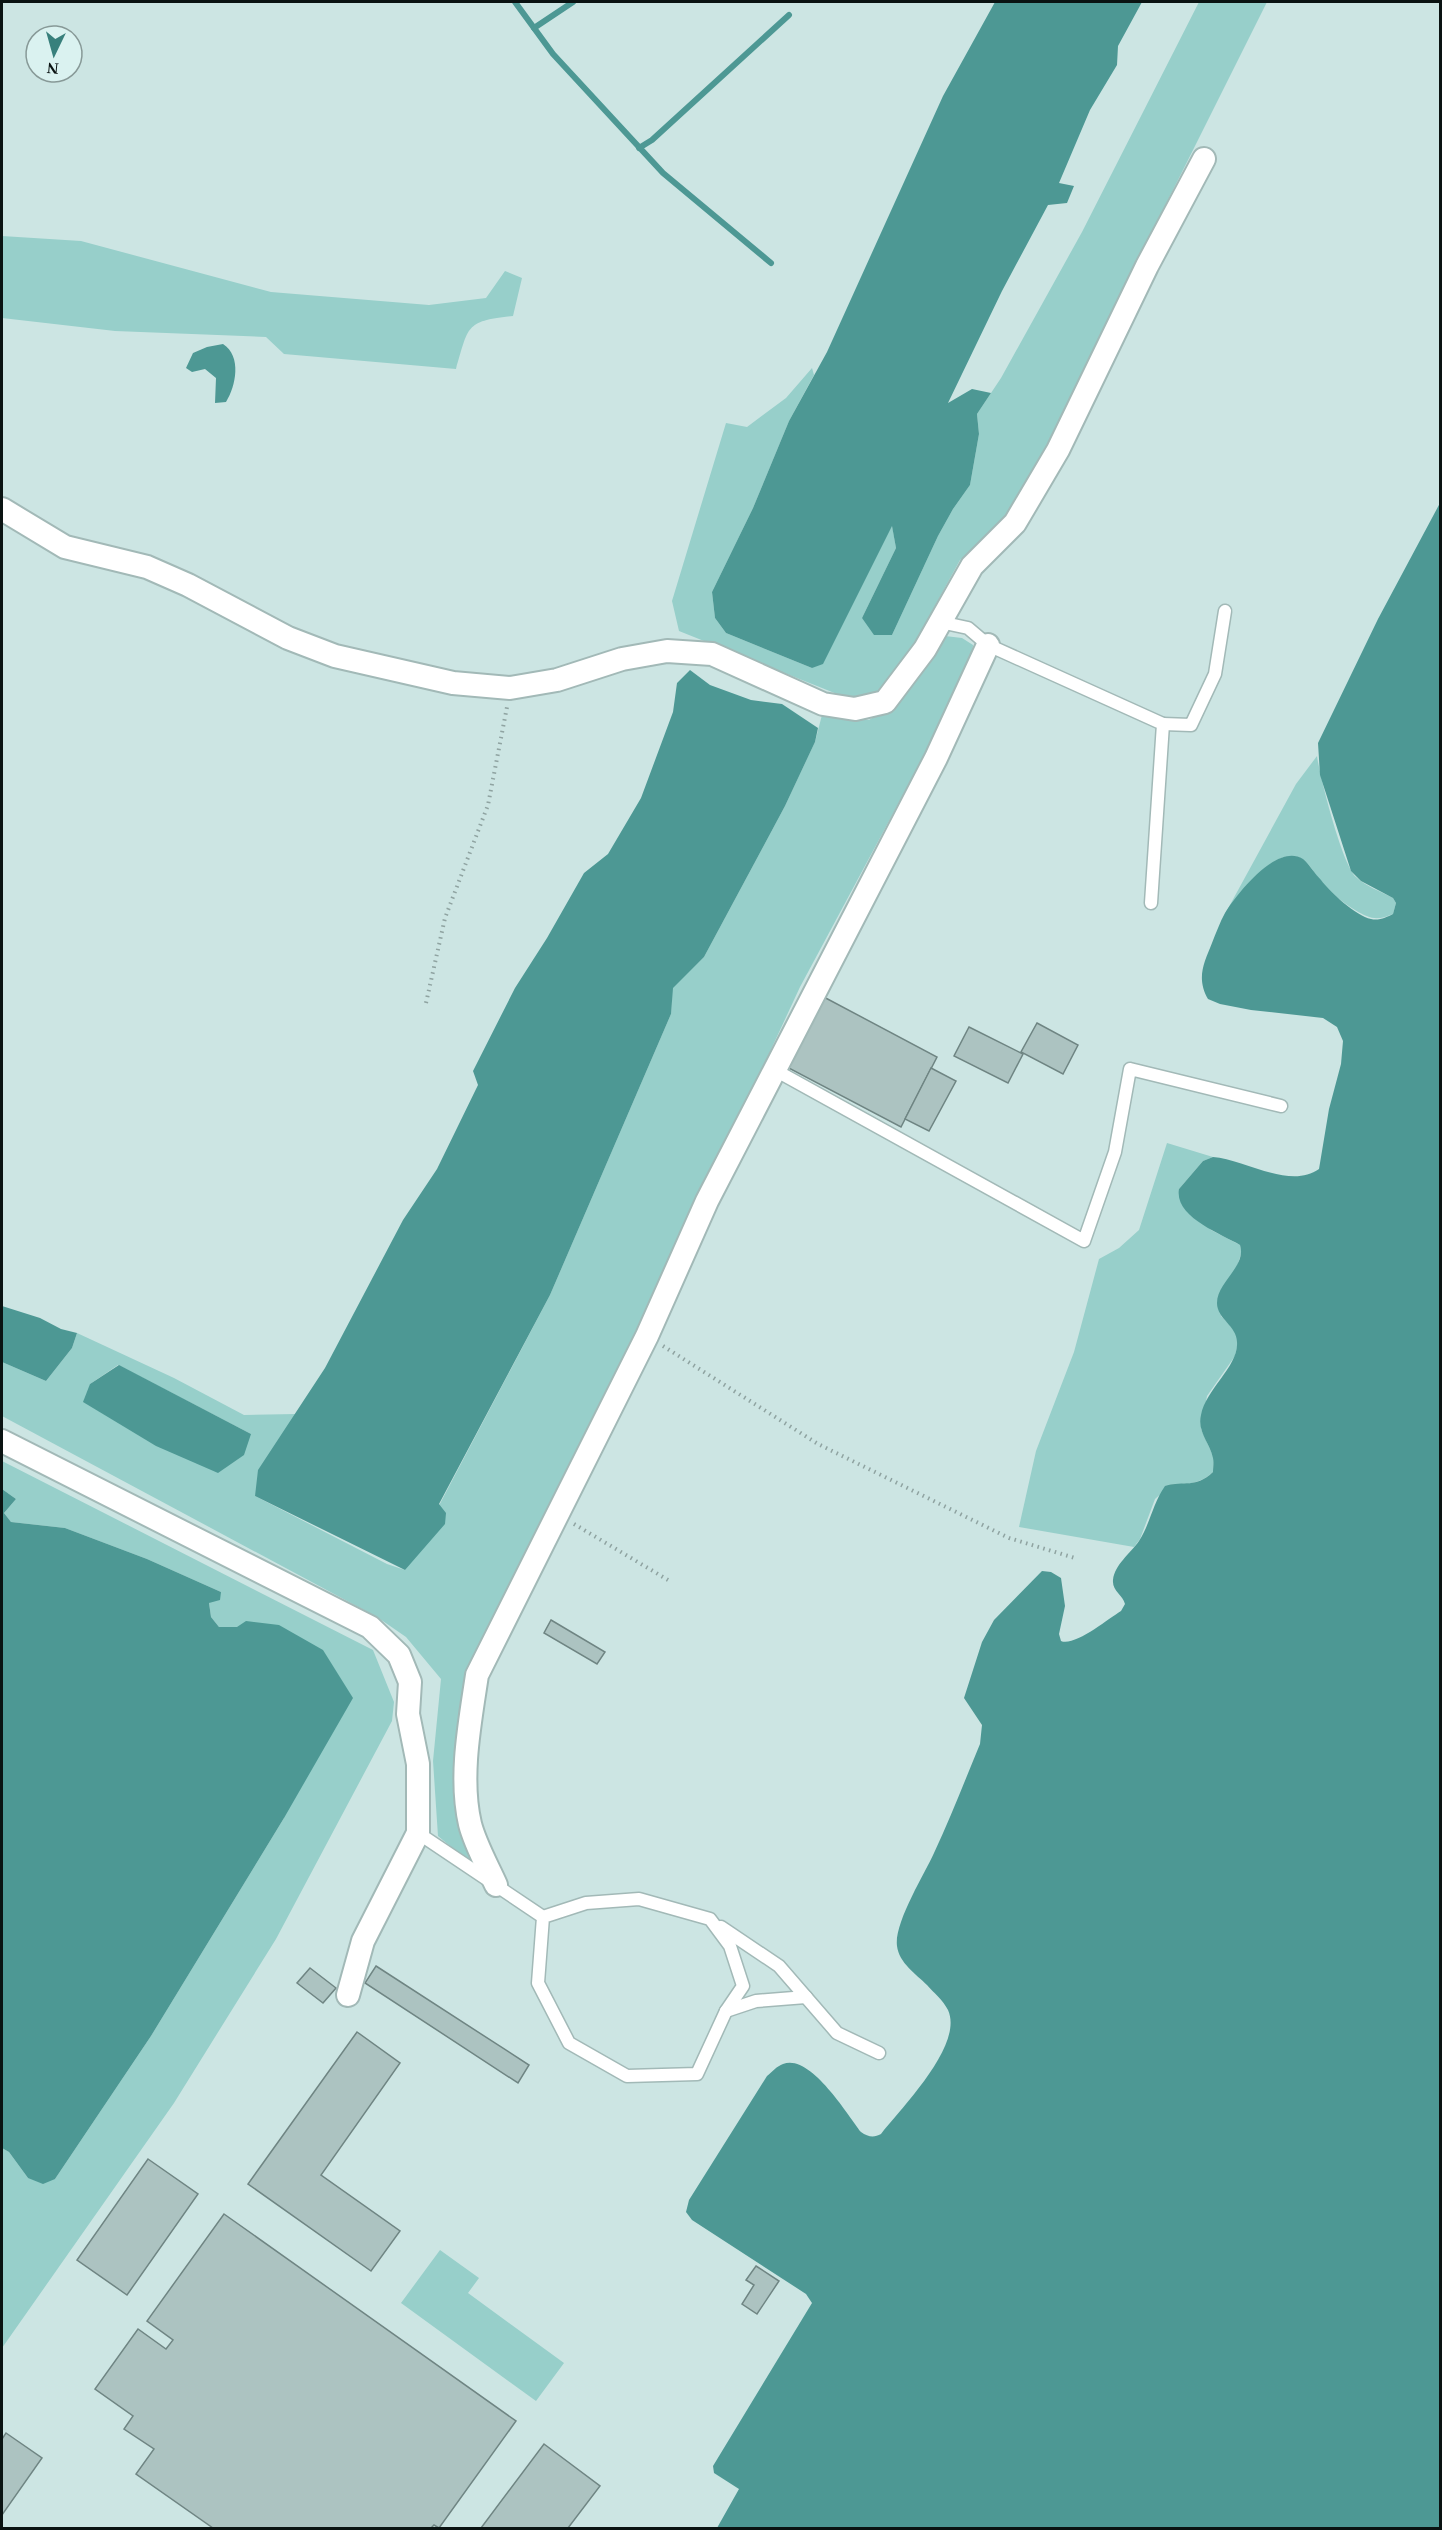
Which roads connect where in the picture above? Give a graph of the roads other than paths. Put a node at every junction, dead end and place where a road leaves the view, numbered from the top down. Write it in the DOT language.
graph roads {
  1 [pos="1204,159"];
  2 [pos="2,509"];
  3 [pos="1225,611"];
  4 [pos="940,622"];
  5 [pos="988,645"];
  6 [pos="1163,724"];
  7 [pos="1151,903"];
  8 [pos="773,1070"];
  9 [pos="1281,1106"];
  10 [pos="2,1441"];
  11 [pos="418,1833"];
  12 [pos="496,1885"];
  13 [pos="543,1917"];
  14 [pos="710,1919"];
  15 [pos="348,1995"];
  16 [pos="806,1997"];
  17 [pos="726,2012"];
  18 [pos="879,2053"];
  1 -- 4 [label="street"];
  2 -- 4 [label="street"];
  3 -- 6 [label="lane"];
  4 -- 5 [label="lane"];
  5 -- 6 [label="lane"];
  5 -- 8 [label="street"];
  6 -- 7 [label="lane"];
  8 -- 9 [label="lane"];
  8 -- 12 [label="street"];
  10 -- 11 [label="street"];
  11 -- 12 [label="lane"];
  11 -- 15 [label="street"];
  12 -- 13 [label="lane"];
  13 -- 14 [label="lane"];
  13 -- 17 [label="lane"];
  14 -- 16 [label="lane"];
  14 -- 17 [label="lane"];
  16 -- 17 [label="lane"];
  16 -- 18 [label="lane"];
}
